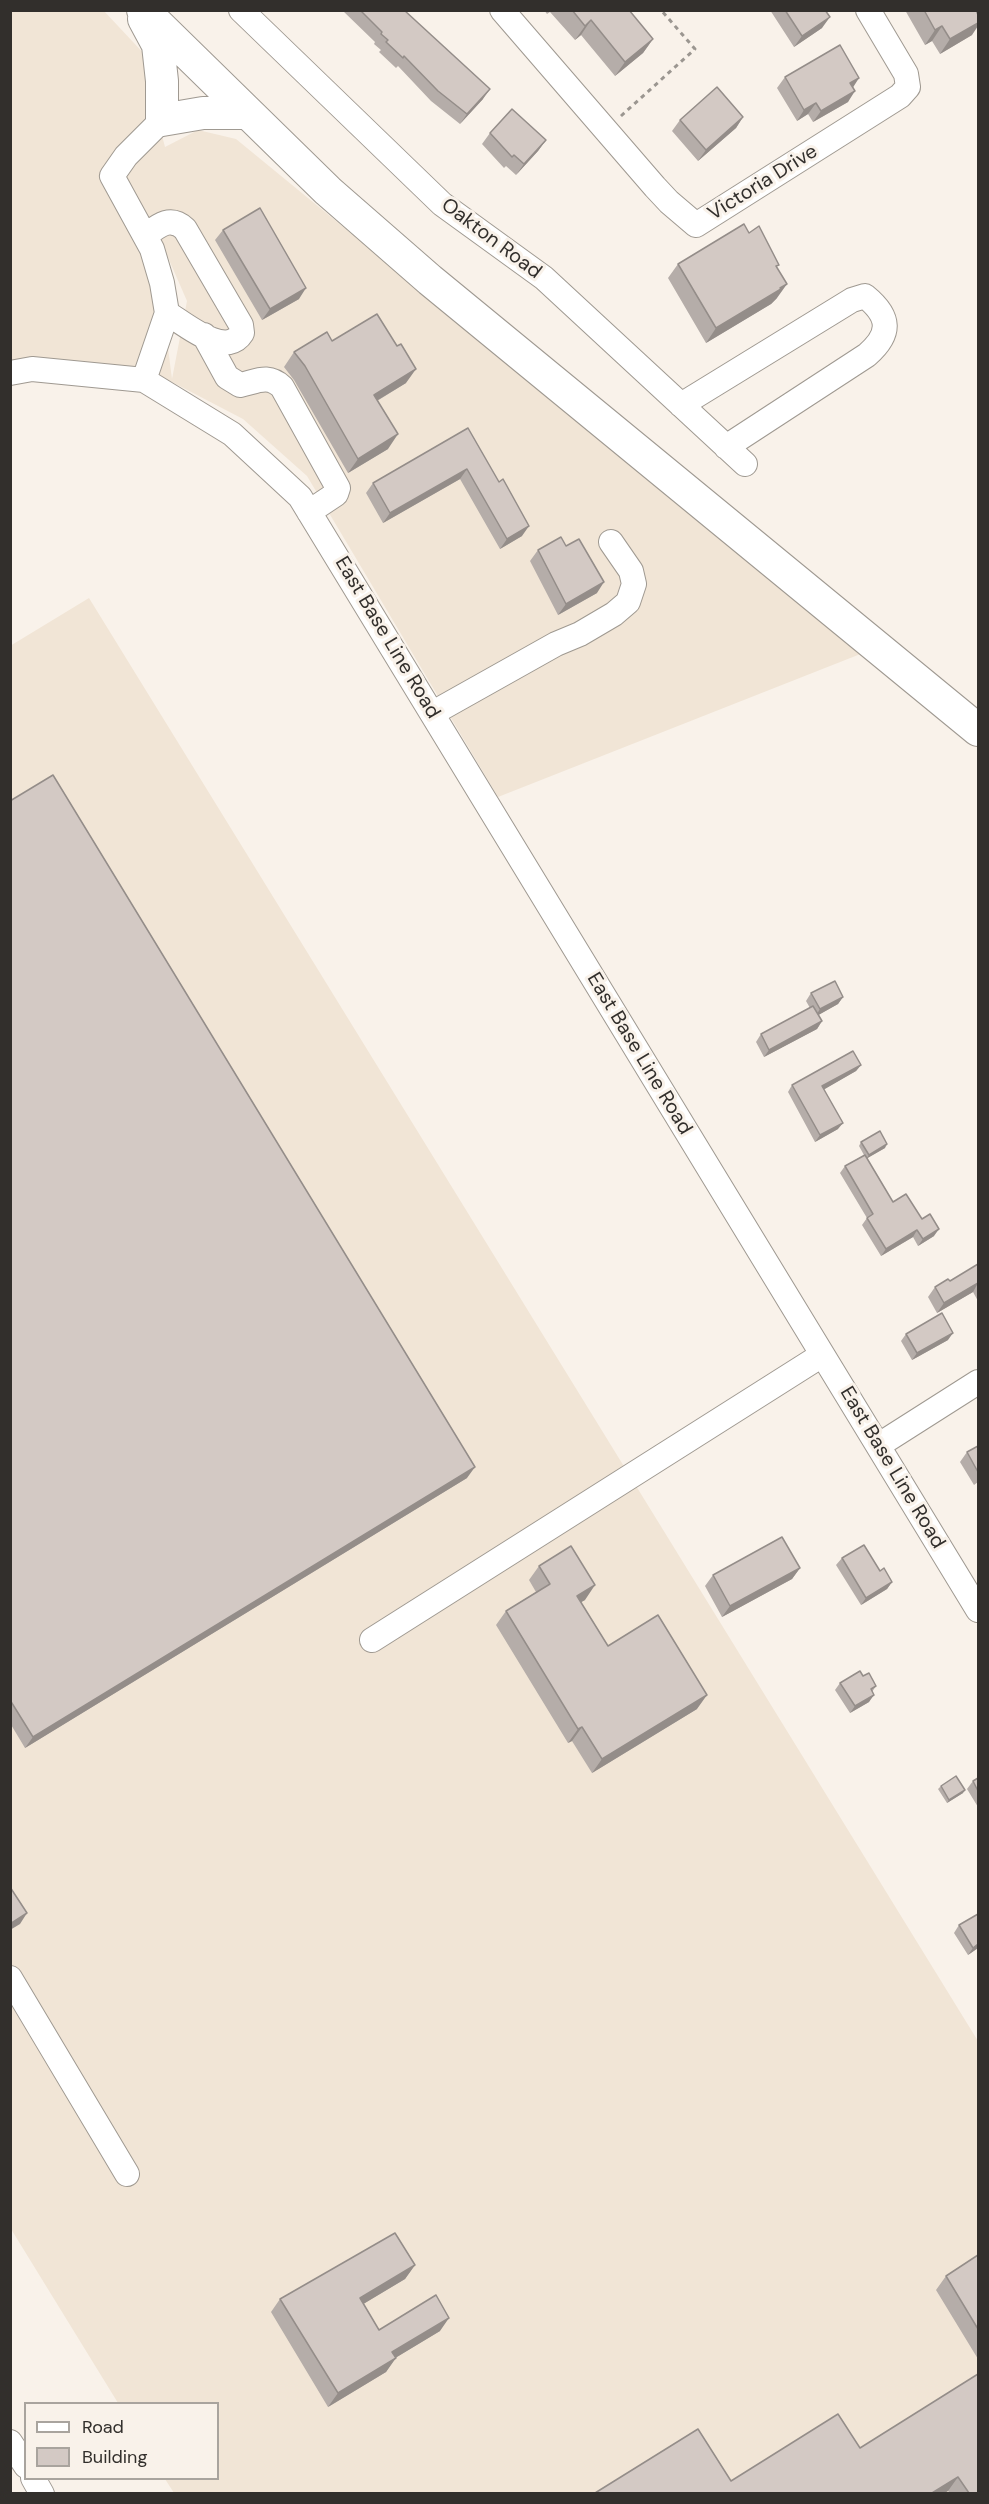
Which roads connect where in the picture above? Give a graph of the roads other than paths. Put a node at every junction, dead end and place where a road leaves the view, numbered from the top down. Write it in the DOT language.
graph roads {
  1 [pos="141,10"];
  2 [pos="241,10"];
  3 [pos="502,10"];
  4 [pos="868,10"];
  5 [pos="247,112"];
  6 [pos="162,120"];
  7 [pos="145,236"];
  8 [pos="167,313"];
  9 [pos="204,335"];
  10 [pos="10,373"];
  11 [pos="144,380"];
  12 [pos="681,405"];
  13 [pos="726,447"];
  14 [pos="745,464"];
  15 [pos="305,504"];
  16 [pos="611,542"];
  17 [pos="433,713"];
  18 [pos="978,730"];
  19 [pos="822,1355"];
  20 [pos="978,1382"];
  21 [pos="879,1445"];
  22 [pos="978,1610"];
  23 [pos="372,1640"];
  24 [pos="10,1978"];
  25 [pos="127,2174"];
  26 [pos="10,2442"];
  27 [pos="24,2463"];
  28 [pos="34,2480"];
  29 [pos="42,2493"];
  1 -- 5 [label="main road"];
  1 -- 6 [label="main road"];
  2 -- 12 [label="street, Oakton Road"];
  3 -- 4 [label="street, Victoria Drive"];
  5 -- 6 [label="main road"];
  5 -- 18 [label="main road"];
  6 -- 7 [label="street"];
  7 -- 8 [label="street"];
  7 -- 9 [label="street"];
  8 -- 9 [label="street"];
  8 -- 11 [label="street"];
  9 -- 15 [label="street"];
  10 -- 11 [label="street"];
  11 -- 15 [label="street, East Base Line Road"];
  12 -- 13 [label="street, Oakton Road"];
  12 -- 13 [label="street"];
  13 -- 14 [label="street, Oakton Road"];
  15 -- 17 [label="street, East Base Line Road"];
  16 -- 17 [label="street"];
  17 -- 19 [label="street, East Base Line Road"];
  19 -- 21 [label="street, East Base Line Road"];
  19 -- 23 [label="street"];
  20 -- 21 [label="street"];
  21 -- 22 [label="street, East Base Line Road"];
  24 -- 25 [label="street"];
  26 -- 27 [label="street"];
  28 -- 29 [label="street"];
}
